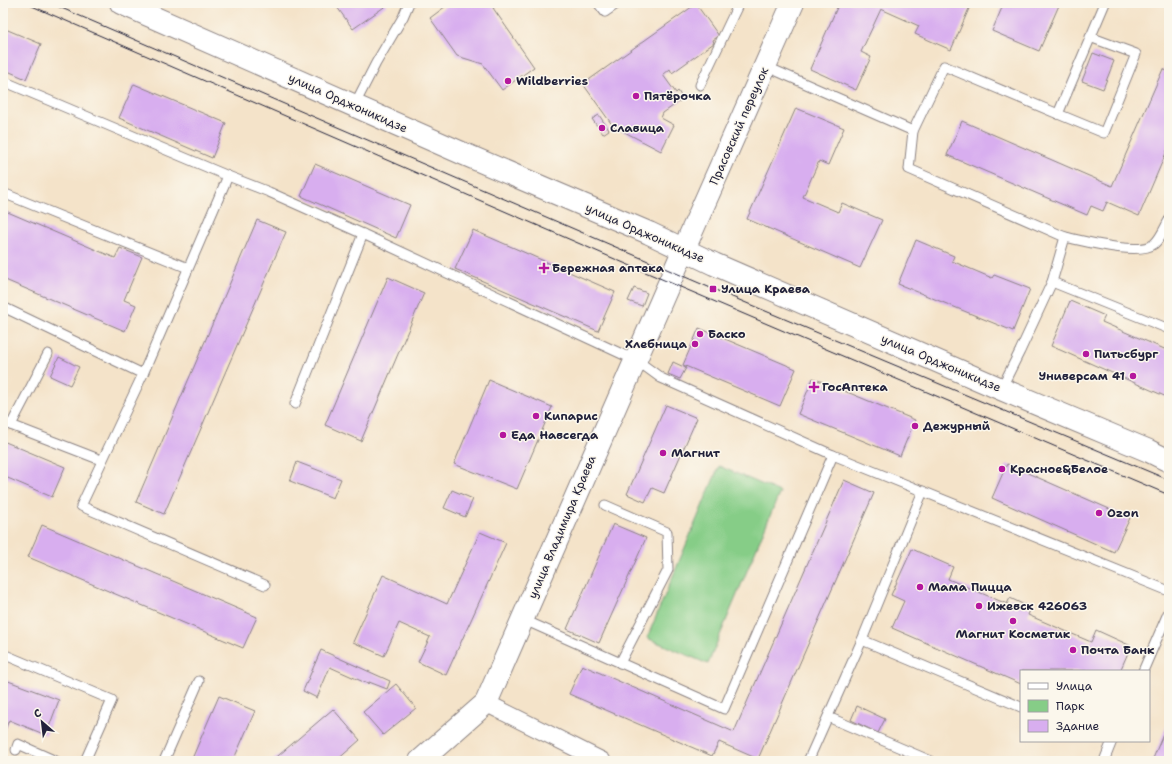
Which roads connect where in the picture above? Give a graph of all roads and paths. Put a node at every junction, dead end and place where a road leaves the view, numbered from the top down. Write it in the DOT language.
graph roads {
  1 [pos="121,3"];
  2 [pos="409,3"];
  3 [pos="598,3"];
  4 [pos="618,3"];
  5 [pos="739,3"];
  6 [pos="793,3"];
  7 [pos="1105,3"];
  8 [pos="1090,37"];
  9 [pos="765,66"];
  10 [pos="3,81"];
  11 [pos="700,85"];
  12 [pos="354,106"];
  13 [pos="1058,114"];
  14 [pos="914,131"];
  15 [pos="228,176"];
  16 [pos="3,193"];
  17 [pos="1169,220"];
  18 [pos="363,234"];
  19 [pos="1065,237"];
  20 [pos="684,249"];
  21 [pos="188,268"];
  22 [pos="1052,282"];
  23 [pos="3,307"];
  24 [pos="1169,329"];
  25 [pos="48,354"];
  26 [pos="636,359"];
  27 [pos="144,374"];
  28 [pos="1001,389"];
  29 [pos="295,404"];
  30 [pos="7,424"];
  31 [pos="832,455"];
  32 [pos="102,460"];
  33 [pos="1169,460"];
  34 [pos="922,491"];
  35 [pos="605,505"];
  36 [pos="265,585"];
  37 [pos="1169,591"];
  38 [pos="1169,611"];
  39 [pos="522,619"];
  40 [pos="862,640"];
  41 [pos="3,654"];
  42 [pos="620,663"];
  43 [pos="1143,670"];
  44 [pos="199,682"];
  45 [pos="486,703"];
  46 [pos="1020,707"];
  47 [pos="828,717"];
  48 [pos="1111,743"];
  49 [pos="16,750"];
  50 [pos="56,761"];
  51 [pos="85,761"];
  52 [pos="164,761"];
  53 [pos="420,761"];
  54 [pos="602,761"];
  55 [pos="808,761"];
  56 [pos="931,761"];
  57 [pos="1104,761"];
  1 -- 12 [label="main road, улица Орджоникидзе"];
  2 -- 12 [label="lane"];
  3 -- 4 [label="lane"];
  5 -- 11 [label="lane"];
  6 -- 9 [label="main road, Прасовский переулок"];
  7 -- 8 [label="lane"];
  8 -- 13 [label="lane"];
  8 -- 13 [label="lane"];
  9 -- 14 [label="lane"];
  9 -- 20 [label="main road, Прасовский переулок"];
  10 -- 15 [label="lane"];
  12 -- 20 [label="main road, улица Орджоникидзе"];
  13 -- 14 [label="lane"];
  14 -- 19 [label="lane"];
  15 -- 18 [label="lane"];
  15 -- 21 [label="lane"];
  16 -- 21 [label="lane"];
  17 -- 19 [label="lane"];
  18 -- 26 [label="lane"];
  18 -- 29 [label="lane"];
  19 -- 22 [label="lane"];
  20 -- 26 [label="main road, улица Владимира Краева"];
  20 -- 28 [label="main road, улица Орджоникидзе"];
  21 -- 27 [label="lane"];
  22 -- 24 [label="lane"];
  22 -- 28 [label="lane"];
  23 -- 27 [label="lane"];
  25 -- 30 [label="lane"];
  26 -- 31 [label="lane"];
  26 -- 39 [label="main road, улица Владимира Краева"];
  27 -- 32 [label="lane"];
  28 -- 33 [label="main road, улица Орджоникидзе"];
  30 -- 32 [label="lane"];
  31 -- 34 [label="lane"];
  31 -- 42 [label="lane"];
  32 -- 36 [label="lane"];
  34 -- 37 [label="lane"];
  34 -- 40 [label="lane"];
  35 -- 42 [label="lane"];
  38 -- 43 [label="lane"];
  39 -- 42 [label="lane"];
  39 -- 45 [label="main road, улица Владимира Краева"];
  40 -- 46 [label="lane"];
  40 -- 47 [label="lane"];
  41 -- 51 [label="lane"];
  44 -- 52 [label="lane"];
  45 -- 53 [label="main road, улица Владимира Краева"];
  45 -- 54 [label="street"];
  47 -- 55 [label="lane"];
  47 -- 56 [label="lane"];
  48 -- 57 [label="lane"];
  49 -- 50 [label="lane"];
}
